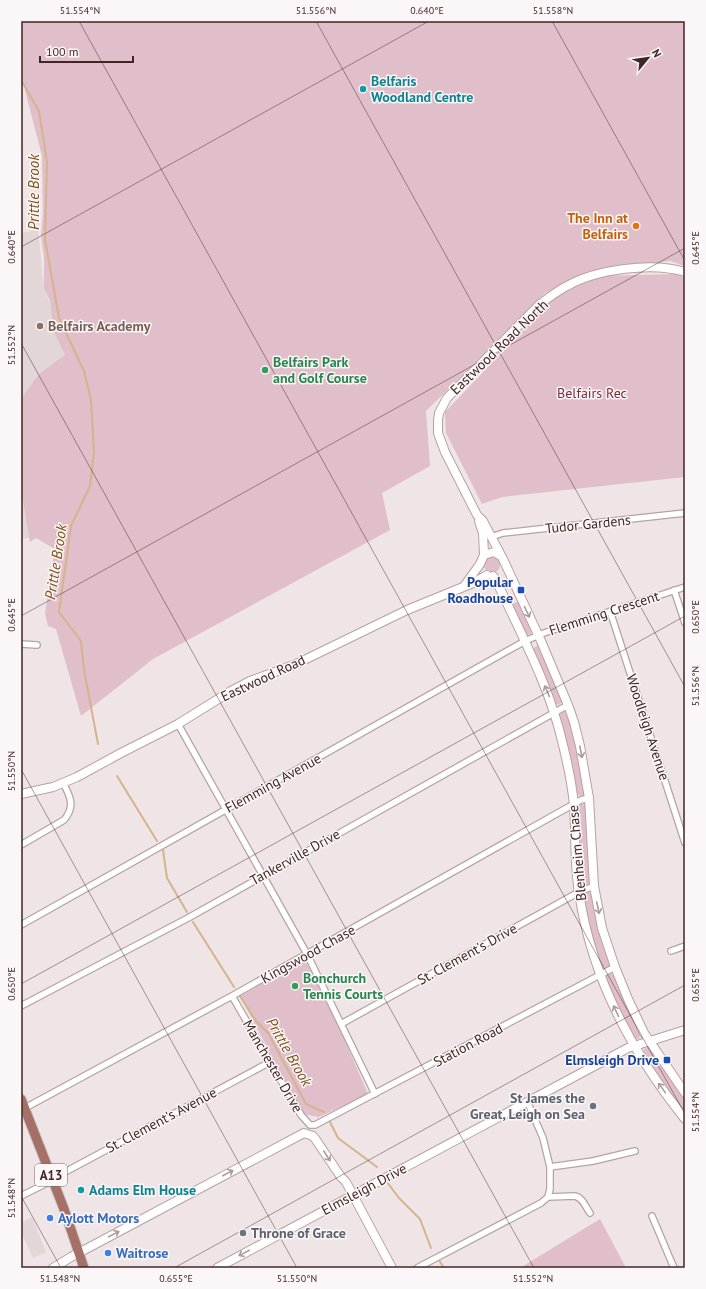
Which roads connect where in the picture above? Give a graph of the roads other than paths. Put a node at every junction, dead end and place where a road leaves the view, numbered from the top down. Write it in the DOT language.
graph roads {
  1 [pos="685,272"];
  2 [pos="685,513"];
  3 [pos="477,515"];
  4 [pos="491,537"];
  5 [pos="484,555"];
  6 [pos="503,559"];
  7 [pos="480,564"];
  8 [pos="490,575"];
  9 [pos="465,585"];
  10 [pos="685,587"];
  11 [pos="674,590"];
  12 [pos="610,611"];
  13 [pos="685,623"];
  14 [pos="538,635"];
  15 [pos="525,641"];
  16 [pos="21,644"];
  17 [pos="37,646"];
  18 [pos="568,705"];
  19 [pos="554,712"];
  20 [pos="178,724"];
  21 [pos="63,783"];
  22 [pos="21,794"];
  23 [pos="590,798"];
  24 [pos="574,804"];
  25 [pos="226,809"];
  26 [pos="685,843"];
  27 [pos="21,845"];
  28 [pos="263,875"];
  29 [pos="594,886"];
  30 [pos="579,892"];
  31 [pos="21,926"];
  32 [pos="685,946"];
  33 [pos="671,951"];
  34 [pos="307,954"];
  35 [pos="615,967"];
  36 [pos="600,975"];
  37 [pos="232,996"];
  38 [pos="21,1006"];
  39 [pos="340,1024"];
  40 [pos="685,1030"];
  41 [pos="649,1041"];
  42 [pos="635,1045"];
  43 [pos="270,1062"];
  44 [pos="685,1093"];
  45 [pos="375,1094"];
  46 [pos="527,1101"];
  47 [pos="23,1106"];
  48 [pos="685,1119"];
  49 [pos="321,1123"];
  50 [pos="635,1151"];
  51 [pos="550,1167"];
  52 [pos="52,1179"];
  53 [pos="352,1195"];
  54 [pos="21,1196"];
  55 [pos="548,1197"];
  56 [pos="590,1213"];
  57 [pos="652,1216"];
  58 [pos="79,1252"];
  59 [pos="53,1268"];
  60 [pos="84,1268"];
  61 [pos="217,1268"];
  62 [pos="392,1268"];
  63 [pos="417,1268"];
  64 [pos="674,1268"];
  1 -- 3 [label="street, Eastwood Road North"];
  2 -- 4 [label="street, Tudor Gardens"];
  3 -- 4 [label="street"];
  3 -- 5 [label="street"];
  4 -- 6 [label="street"];
  5 -- 6 [label="street"];
  5 -- 7 [label="street"];
  6 -- 8 [label="street"];
  6 -- 14 [label="street, Blenheim Chase, one-way"];
  7 -- 8 [label="street"];
  7 -- 9 [label="street"];
  8 -- 9 [label="street, Eastwood Road"];
  8 -- 15 [label="street, Blenheim Chase"];
  9 -- 20 [label="street, Eastwood Road"];
  10 -- 11 [label="street, Flemming Crescent"];
  11 -- 12 [label="street, Flemming Crescent"];
  11 -- 13 [label="street"];
  12 -- 14 [label="street, Flemming Crescent"];
  12 -- 26 [label="street, Woodleigh Avenue"];
  14 -- 15 [label="street, Flemming Crescent"];
  14 -- 18 [label="street, Blenheim Chase"];
  19 -- 15 [label="street, Blenheim Chase, one-way"];
  15 -- 25 [label="street, Flemming Avenue"];
  16 -- 17 [label="street"];
  18 -- 19 [label="street, Tankerville Drive"];
  18 -- 23 [label="street, Blenheim Chase, one-way"];
  19 -- 24 [label="street, Blenheim Chase"];
  19 -- 28 [label="street, Tankerville Drive"];
  20 -- 21 [label="street, Eastwood Road"];
  20 -- 25 [label="street"];
  21 -- 22 [label="street, Eastwood Road"];
  21 -- 27 [label="street"];
  23 -- 24 [label="street, Kingswood Chase"];
  23 -- 29 [label="street, Blenheim Chase"];
  24 -- 30 [label="street, Blenheim Chase"];
  24 -- 34 [label="street, Kingswood Chase"];
  25 -- 28 [label="street"];
  25 -- 31 [label="street, Flemming Avenue"];
  28 -- 34 [label="street"];
  28 -- 38 [label="street, Tankerville Drive"];
  29 -- 30 [label="street, St. Clement's Drive"];
  29 -- 35 [label="street, Blenheim Chase, one-way"];
  30 -- 36 [label="street, Blenheim Chase"];
  30 -- 39 [label="street, St. Clement's Drive"];
  32 -- 33 [label="street"];
  34 -- 37 [label="street, Kingswood Chase"];
  34 -- 39 [label="street"];
  35 -- 36 [label="street, Station Road"];
  35 -- 41 [label="street, Blenheim Chase"];
  42 -- 36 [label="street, Blenheim Chase, one-way"];
  36 -- 45 [label="street, Station Road"];
  37 -- 43 [label="street, Manchester Drive"];
  37 -- 47 [label="street, Kingswood Chase"];
  39 -- 45 [label="street"];
  40 -- 41 [label="street, Elmsleigh Drive"];
  41 -- 42 [label="street, Elmsleigh Drive"];
  41 -- 44 [label="street, Blenheim Chase"];
  42 -- 46 [label="street, Elmsleigh Drive"];
  48 -- 42 [label="street, Blenheim Chase, one-way"];
  43 -- 49 [label="street, Manchester Drive"];
  43 -- 52 [label="street, St. Clement's Avenue"];
  45 -- 49 [label="street, Station Road"];
  46 -- 51 [label="street"];
  46 -- 53 [label="street, Elmsleigh Drive"];
  47 -- 52 [label="main road, A13"];
  50 -- 51 [label="street"];
  51 -- 55 [label="street"];
  52 -- 54 [label="street, St. Clement's Avenue"];
  52 -- 58 [label="main road, A13"];
  58 -- 53 [label="street, Manchester Drive, one-way"];
  53 -- 61 [label="street, Elmsleigh Drive, one-way"];
  53 -- 62 [label="street, Manchester Drive"];
  55 -- 56 [label="street"];
  55 -- 63 [label="street"];
  57 -- 64 [label="street"];
  58 -- 59 [label="street"];
  58 -- 60 [label="main road, A13"];
}
